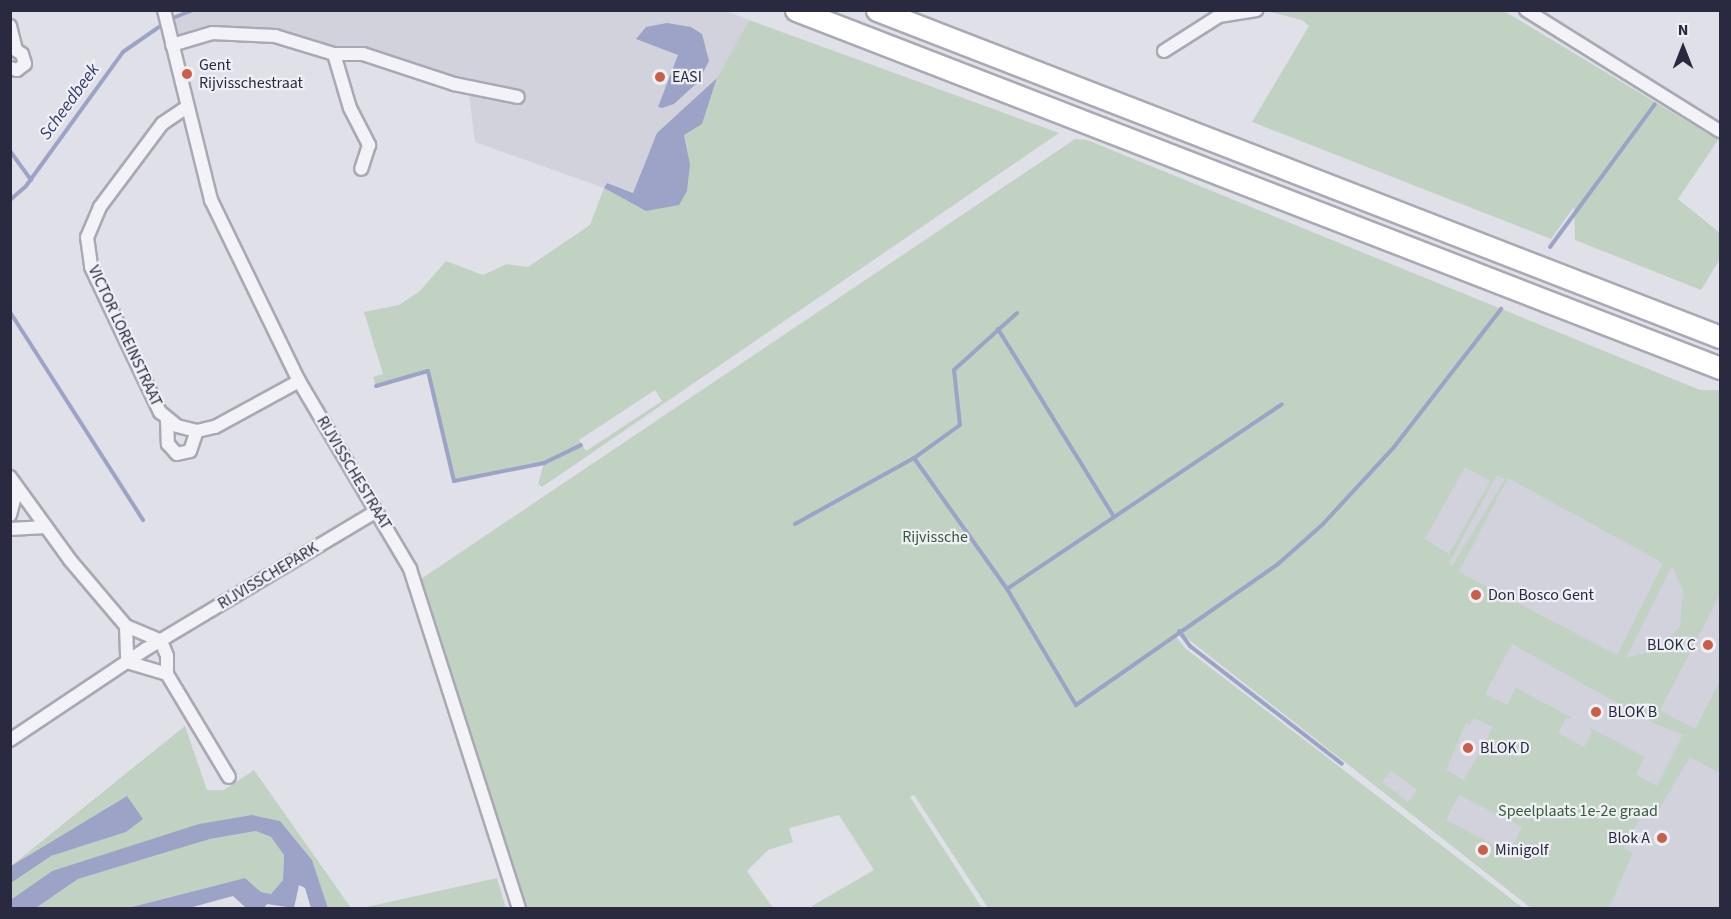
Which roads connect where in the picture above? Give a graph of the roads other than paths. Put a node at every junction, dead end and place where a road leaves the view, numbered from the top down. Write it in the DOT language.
graph roads {
  1 [pos="164,10"];
  2 [pos="796,10"];
  3 [pos="877,10"];
  4 [pos="1257,10"];
  5 [pos="1526,10"];
  6 [pos="10,26"];
  7 [pos="172,45"];
  8 [pos="1164,51"];
  9 [pos="13,52"];
  10 [pos="333,54"];
  11 [pos="10,68"];
  12 [pos="518,97"];
  13 [pos="187,107"];
  14 [pos="1720,131"];
  15 [pos="361,169"];
  16 [pos="1720,337"];
  17 [pos="1720,368"];
  18 [pos="300,381"];
  19 [pos="167,420"];
  20 [pos="197,431"];
  21 [pos="14,482"];
  22 [pos="375,512"];
  23 [pos="10,515"];
  24 [pos="46,527"];
  25 [pos="10,529"];
  26 [pos="126,626"];
  27 [pos="161,640"];
  28 [pos="127,662"];
  29 [pos="167,674"];
  30 [pos="10,740"];
  31 [pos="229,777"];
  32 [pos="519,909"];
  1 -- 7 [label="street, RIJVISSCHESTRAAT"];
  2 -- 17 [label="highway"];
  3 -- 16 [label="highway"];
  4 -- 8 [label="street"];
  5 -- 14 [label="street"];
  6 -- 9 [label="street"];
  7 -- 10 [label="street"];
  7 -- 13 [label="street, RIJVISSCHESTRAAT"];
  9 -- 11 [label="street"];
  10 -- 12 [label="street"];
  10 -- 15 [label="street"];
  13 -- 18 [label="street, RIJVISSCHESTRAAT"];
  13 -- 19 [label="street, VICTOR LOREINSTRAAT"];
  18 -- 20 [label="street"];
  18 -- 22 [label="street, RIJVISSCHESTRAAT"];
  19 -- 20 [label="street, VICTOR LOREINSTRAAT"];
  19 -- 20 [label="street, VICTOR LOREINSTRAAT"];
  21 -- 23 [label="street"];
  21 -- 24 [label="street"];
  22 -- 27 [label="street, RIJVISSCHEPARK"];
  22 -- 32 [label="street, RIJVISSCHESTRAAT"];
  24 -- 25 [label="street"];
  24 -- 26 [label="street"];
  26 -- 27 [label="street"];
  26 -- 28 [label="street"];
  27 -- 28 [label="street, RIJVISSCHEPARK"];
  27 -- 29 [label="street"];
  28 -- 29 [label="street"];
  28 -- 30 [label="street, RIJVISSCHEPARK"];
  29 -- 31 [label="street"];
}
